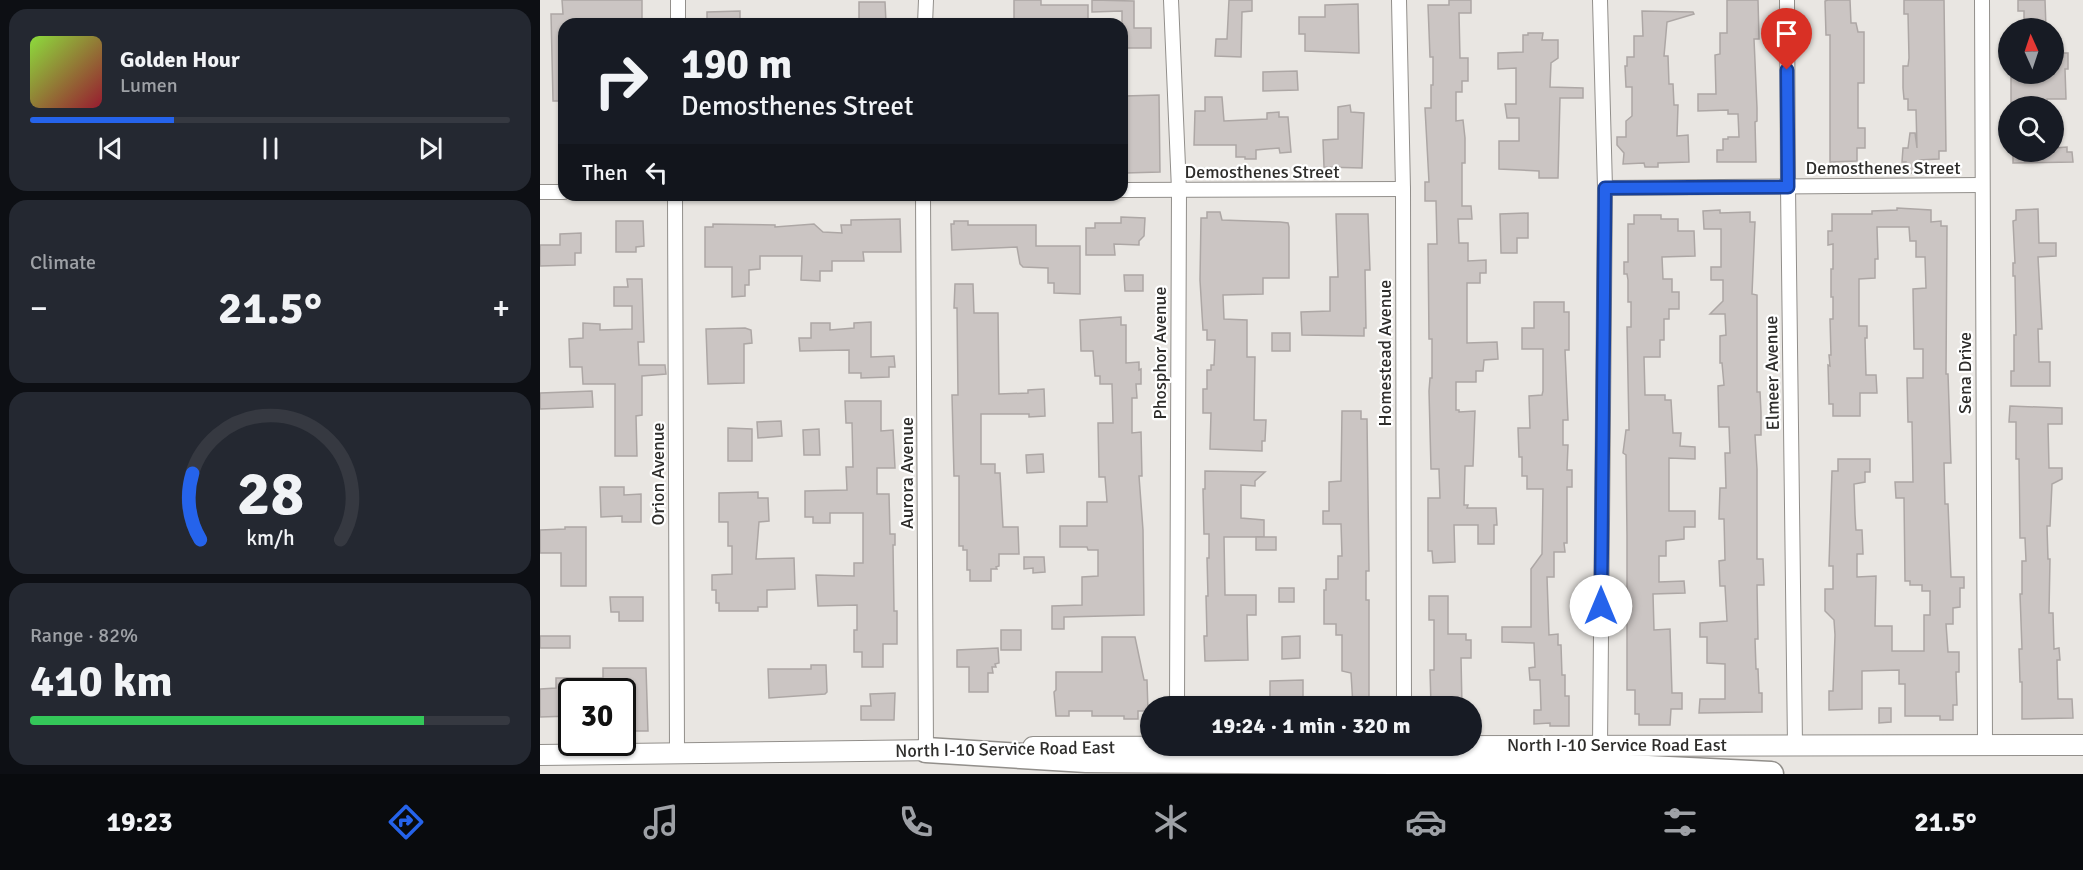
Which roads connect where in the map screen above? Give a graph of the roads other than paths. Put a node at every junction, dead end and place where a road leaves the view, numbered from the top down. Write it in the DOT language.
graph roads {
  1 [pos="678,0"];
  2 [pos="926,0"];
  3 [pos="1171,0"];
  4 [pos="1399,0"];
  5 [pos="1600,0"];
  6 [pos="1787,0"];
  7 [pos="1982,0"];
  8 [pos="678,18"];
  9 [pos="926,18"];
  10 [pos="1982,185"];
  11 [pos="1788,187"];
  12 [pos="1605,188"];
  13 [pos="1403,189"];
  14 [pos="1128,190"];
  15 [pos="1179,190"];
  16 [pos="540,192"];
  17 [pos="558,192"];
  18 [pos="675,201"];
  19 [pos="923,201"];
  20 [pos="1177,696"];
  21 [pos="1404,696"];
  22 [pos="1795,745"];
  23 [pos="1985,745"];
  24 [pos="2083,745"];
  25 [pos="1140,746"];
  26 [pos="1482,746"];
  27 [pos="1600,746"];
  28 [pos="926,750"];
  29 [pos="676,753"];
  30 [pos="540,755"];
  31 [pos="1771,774"];
  1 -- 8 [label="street"];
  2 -- 9 [label="street"];
  3 -- 15 [label="street, Phosphor Avenue"];
  4 -- 13 [label="street, Homestead Avenue"];
  5 -- 12 [label="street"];
  6 -- 11 [label="street, Elmeer Avenue"];
  7 -- 10 [label="street, Sena Drive"];
  10 -- 11 [label="street, Demosthenes Street"];
  10 -- 23 [label="street, Sena Drive"];
  11 -- 12 [label="street, Demosthenes Street"];
  11 -- 22 [label="street, Elmeer Avenue"];
  12 -- 27 [label="street"];
  13 -- 15 [label="street, Demosthenes Street"];
  13 -- 21 [label="street, Homestead Avenue"];
  14 -- 15 [label="street, Demosthenes Street"];
  15 -- 20 [label="street, Phosphor Avenue"];
  16 -- 17 [label="street"];
  18 -- 29 [label="street, Orion Avenue"];
  19 -- 28 [label="street, Aurora Avenue"];
  22 -- 23 [label="street, North I-10 Service Road East"];
  22 -- 27 [label="street, North I-10 Service Road East"];
  23 -- 24 [label="street, North I-10 Service Road East"];
  25 -- 28 [label="street, North I-10 Service Road East"];
  26 -- 27 [label="street, North I-10 Service Road East"];
  28 -- 29 [label="street, North I-10 Service Road East"];
  28 -- 31 [label="highway"];
  29 -- 30 [label="street, North I-10 Service Road East"];
}
